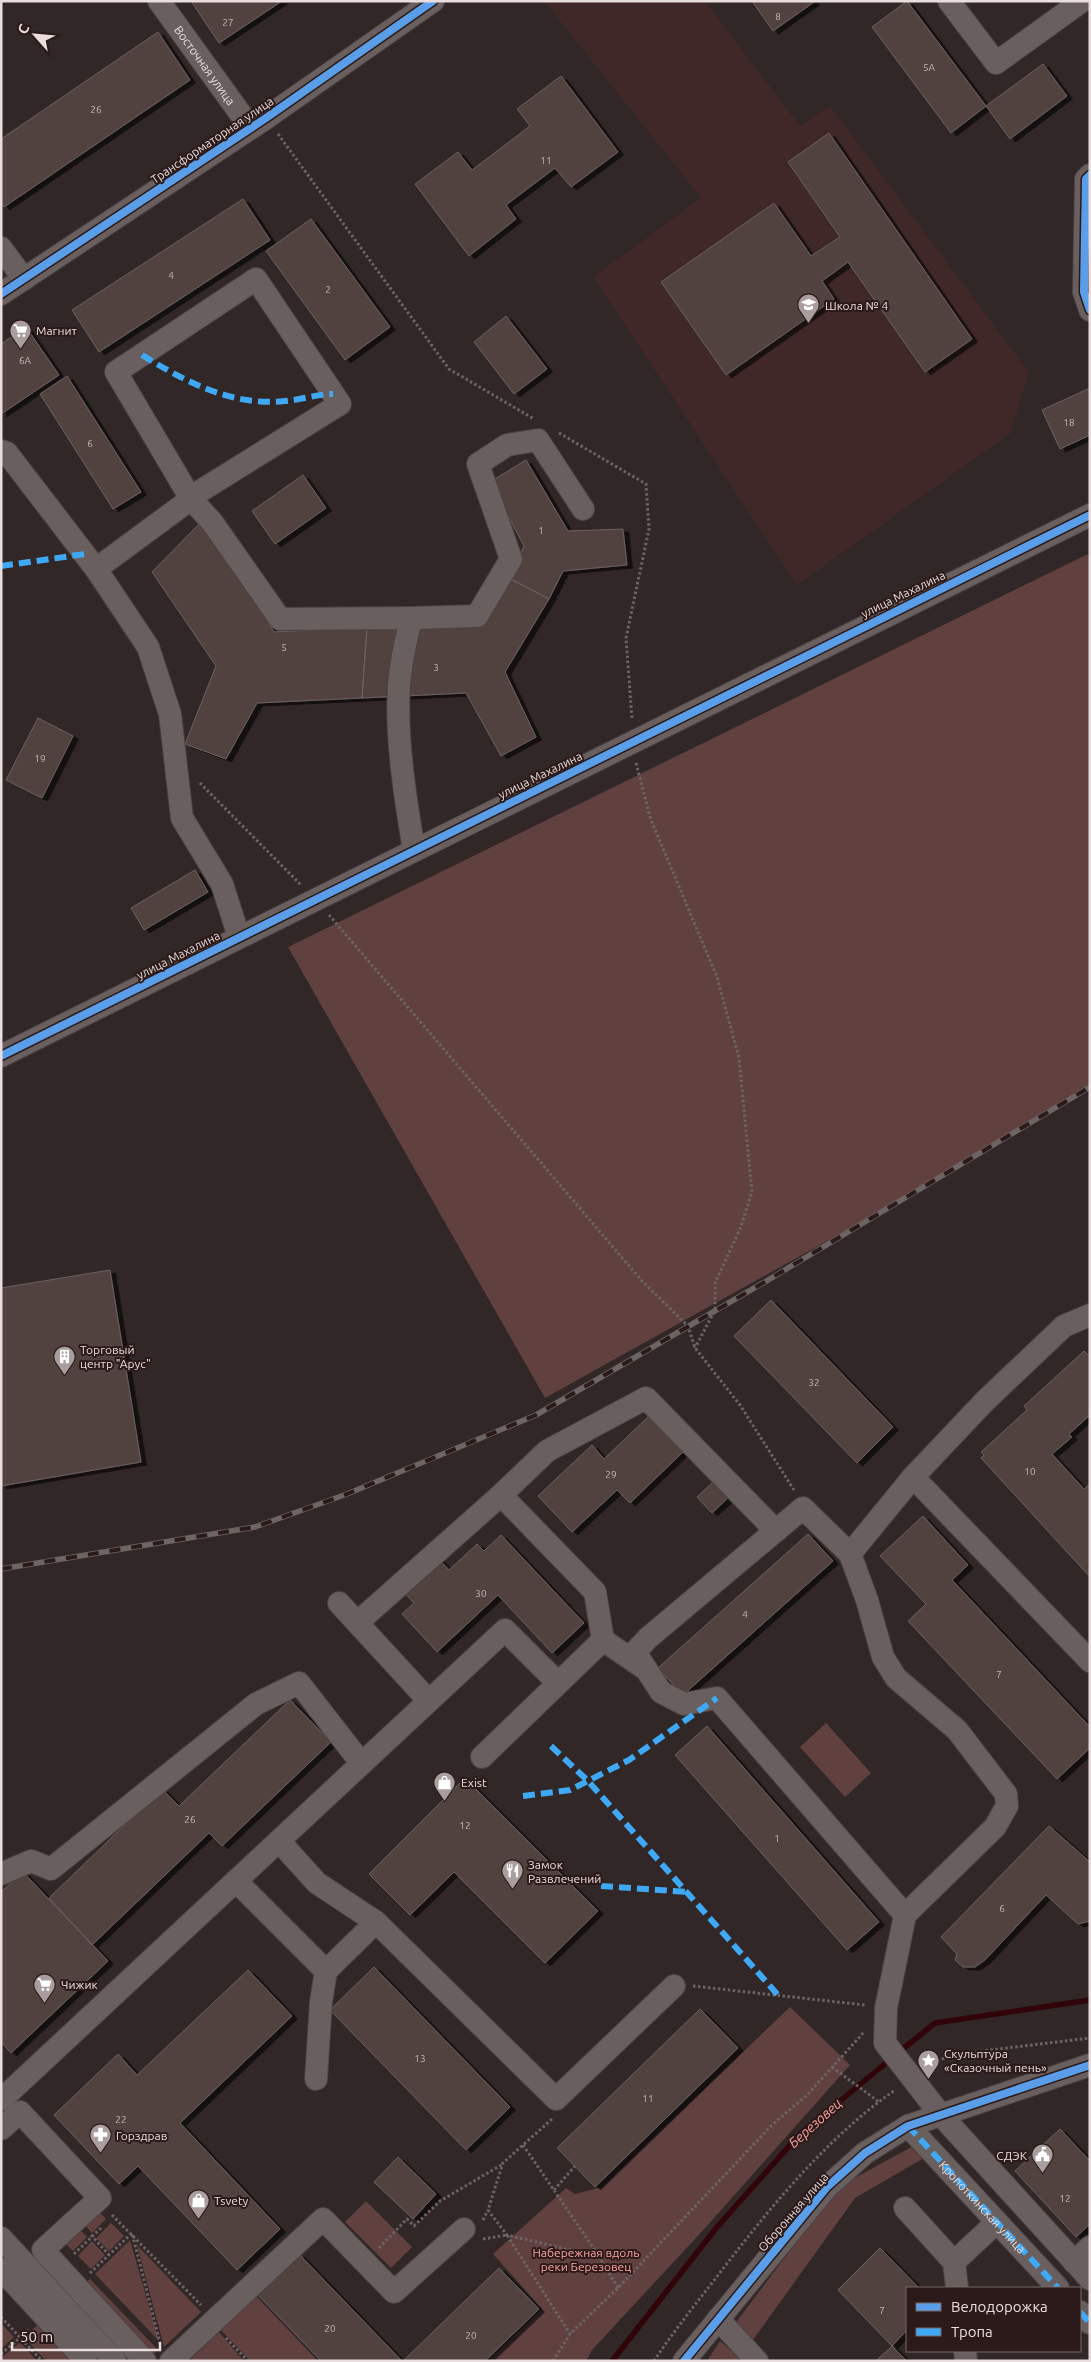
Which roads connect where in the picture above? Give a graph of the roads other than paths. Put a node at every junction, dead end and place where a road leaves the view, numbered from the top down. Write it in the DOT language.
graph roads {
  1 [pos="160,1"];
  2 [pos="433,1"];
  3 [pos="949,1"];
  4 [pos="1082,1"];
  5 [pos="1085,1"];
  6 [pos="1090,8"];
  7 [pos="258,122"];
  8 [pos="1090,175"];
  9 [pos="1,248"];
  10 [pos="24,279"];
  11 [pos="1,294"];
  12 [pos="1090,310"];
  13 [pos="3,454"];
  14 [pos="191,499"];
  15 [pos="583,509"];
  16 [pos="1090,515"];
  17 [pos="96,569"];
  18 [pos="411,618"];
  19 [pos="414,850"];
  20 [pos="239,937"];
  21 [pos="1,1056"];
  22 [pos="1090,1316"];
  23 [pos="914,1477"];
  24 [pos="501,1495"];
  25 [pos="776,1531"];
  26 [pos="850,1554"];
  27 [pos="339,1603"];
  28 [pos="358,1622"];
  29 [pos="602,1640"];
  30 [pos="1090,1661"];
  31 [pos="644,1668"];
  32 [pos="558,1683"];
  33 [pos="429,1701"];
  34 [pos="482,1757"];
  35 [pos="364,1761"];
  36 [pos="279,1841"];
  37 [pos="1,1874"];
  38 [pos="236,1881"];
  39 [pos="905,1915"];
  40 [pos="376,1922"];
  41 [pos="326,1971"];
  42 [pos="681,1989"];
  43 [pos="1090,2065"];
  44 [pos="316,2079"];
  45 [pos="1,2100"];
  46 [pos="940,2114"];
  47 [pos="908,2126"];
  48 [pos="1,2129"];
  49 [pos="905,2208"];
  50 [pos="997,2222"];
  51 [pos="464,2229"];
  52 [pos="1,2238"];
  53 [pos="1082,2255"];
  54 [pos="954,2262"];
  55 [pos="1,2269"];
  56 [pos="1090,2279"];
  57 [pos="957,2287"];
  58 [pos="1057,2287"];
  59 [pos="1081,2313"];
  60 [pos="718,2319"];
  61 [pos="1090,2323"];
  62 [pos="159,2357"];
  63 [pos="86,2361"];
  64 [pos="115,2361"];
  65 [pos="684,2361"];
  66 [pos="757,2361"];
  1 -- 7 [label="street, Восточная улица"];
  2 -- 7 [label="street, Трансформаторная улица"];
  3 -- 4 [label="street"];
  5 -- 6 [label="street"];
  7 -- 10 [label="street, Трансформаторная улица"];
  8 -- 12 [label="street"];
  9 -- 10 [label="street"];
  10 -- 11 [label="street, Трансформаторная улица"];
  13 -- 17 [label="street"];
  14 -- 14 [label="street"];
  14 -- 17 [label="street"];
  14 -- 18 [label="street"];
  15 -- 18 [label="street"];
  16 -- 19 [label="street, улица Махалина"];
  17 -- 20 [label="street"];
  18 -- 19 [label="street"];
  19 -- 20 [label="street, улица Махалина"];
  20 -- 21 [label="street, улица Махалина"];
  22 -- 23 [label="street"];
  23 -- 26 [label="street"];
  23 -- 30 [label="street"];
  24 -- 25 [label="street"];
  24 -- 28 [label="street"];
  24 -- 29 [label="street"];
  25 -- 26 [label="street"];
  25 -- 31 [label="street"];
  26 -- 39 [label="street"];
  27 -- 28 [label="street"];
  28 -- 33 [label="street"];
  29 -- 31 [label="street"];
  29 -- 32 [label="street"];
  31 -- 39 [label="street"];
  32 -- 33 [label="street"];
  32 -- 34 [label="street"];
  33 -- 35 [label="street"];
  35 -- 36 [label="street"];
  35 -- 37 [label="street"];
  36 -- 38 [label="street"];
  36 -- 40 [label="street"];
  38 -- 41 [label="street"];
  38 -- 45 [label="street"];
  39 -- 46 [label="street"];
  40 -- 41 [label="street"];
  40 -- 42 [label="street"];
  41 -- 44 [label="street"];
  43 -- 46 [label="street, Оборонная улица"];
  46 -- 47 [label="street, Оборонная улица"];
  46 -- 53 [label="street"];
  47 -- 50 [label="street, Кропоткинская улица"];
  47 -- 60 [label="street, Оборонная улица"];
  48 -- 62 [label="street"];
  49 -- 54 [label="street"];
  50 -- 54 [label="street"];
  50 -- 58 [label="street, Кропоткинская улица"];
  51 -- 62 [label="street"];
  52 -- 64 [label="street"];
  53 -- 56 [label="street"];
  54 -- 57 [label="street"];
  55 -- 63 [label="street"];
  59 -- 61 [label="street"];
  60 -- 65 [label="street, Оборонная улица"];
  60 -- 66 [label="street"];
}
